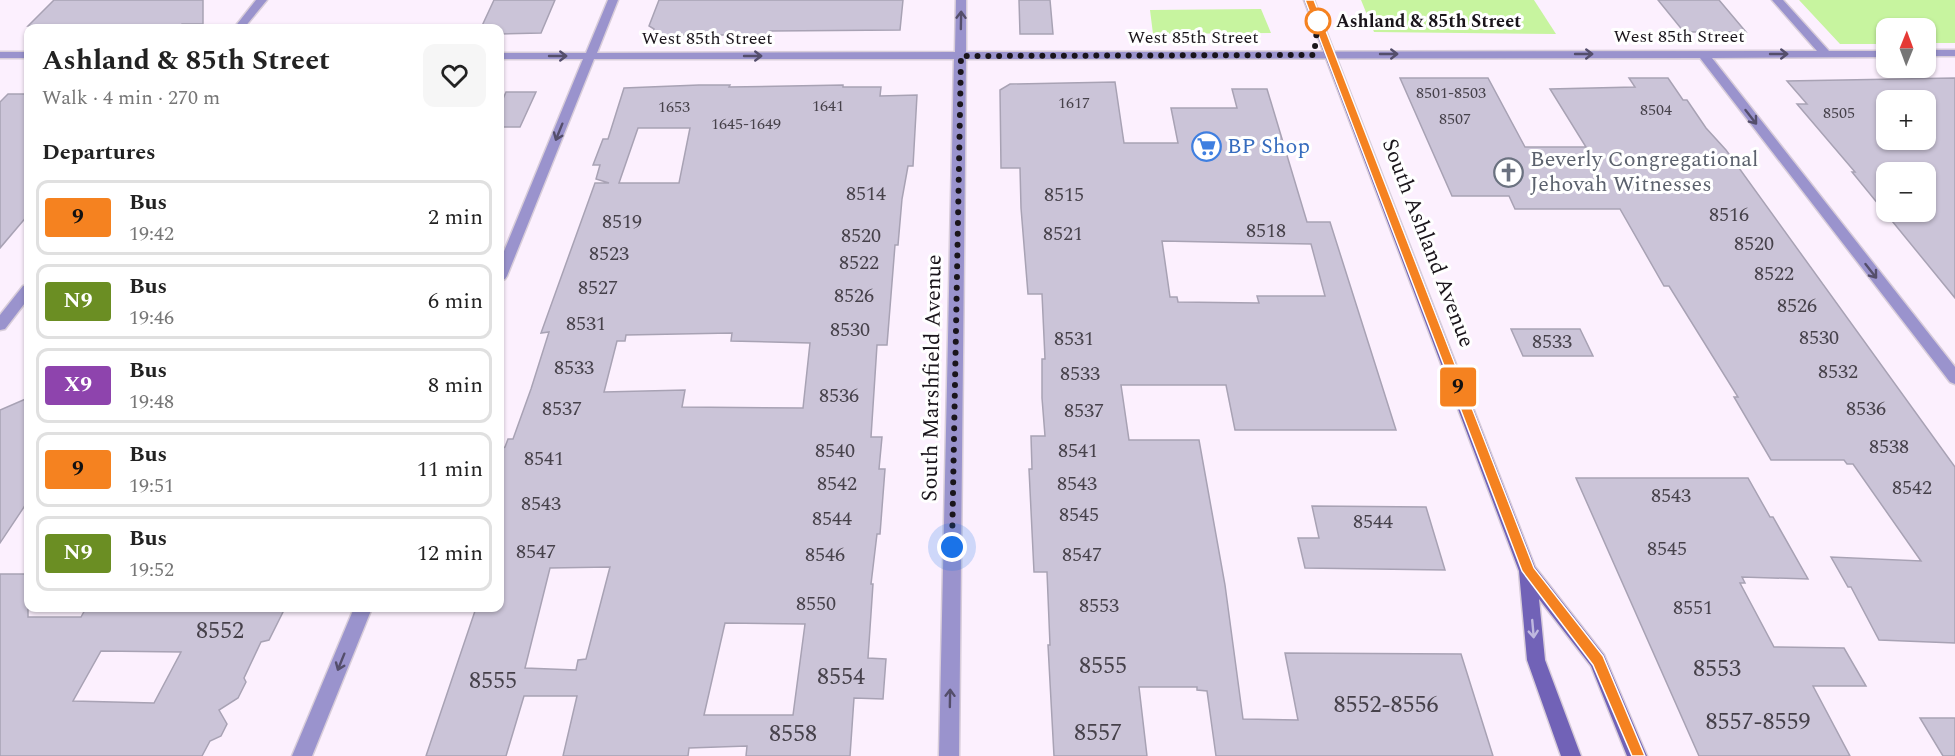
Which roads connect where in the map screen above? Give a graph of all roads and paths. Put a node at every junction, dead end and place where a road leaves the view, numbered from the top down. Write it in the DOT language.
graph roads {
  1 [pos="262,0"];
  2 [pos="613,0"];
  3 [pos="961,0"];
  4 [pos="1310,0"];
  5 [pos="1777,0"];
  6 [pos="242,24"];
  7 [pos="1936,53"];
  8 [pos="1955,53"];
  9 [pos="1330,54"];
  10 [pos="1702,54"];
  11 [pos="1826,54"];
  12 [pos="1876,54"];
  13 [pos="0,55"];
  14 [pos="24,55"];
  15 [pos="504,56"];
  16 [pos="590,56"];
  17 [pos="961,56"];
  18 [pos="504,266"];
  19 [pos="24,295"];
  20 [pos="0,325"];
  21 [pos="1955,378"];
  22 [pos="1528,571"];
  23 [pos="361,612"];
  24 [pos="302,756"];
  25 [pos="949,756"];
  26 [pos="1571,756"];
  27 [pos="1637,756"];
  1 -- 6 [label="street"];
  2 -- 16 [label="street"];
  17 -- 3 [label="street, South Marshfield Avenue, one-way"];
  4 -- 9 [label="main road, South Ashland Avenue"];
  5 -- 11 [label="street"];
  7 -- 8 [label="street"];
  9 -- 10 [label="street, West 85th Street, one-way"];
  9 -- 17 [label="street, West 85th Street"];
  9 -- 22 [label="main road, South Ashland Avenue"];
  10 -- 11 [label="street, West 85th Street, one-way"];
  10 -- 21 [label="street, one-way"];
  11 -- 12 [label="street, West 85th Street"];
  13 -- 14 [label="street"];
  15 -- 16 [label="street, West 85th Street, one-way"];
  16 -- 17 [label="street, West 85th Street, one-way"];
  16 -- 18 [label="street, one-way"];
  25 -- 17 [label="street, South Marshfield Avenue, one-way"];
  19 -- 20 [label="street"];
  22 -- 26 [label="main road, South Ashland Avenue, one-way"];
  22 -- 27 [label="main road, South Ashland Avenue"];
  23 -- 24 [label="street, one-way"];
}
